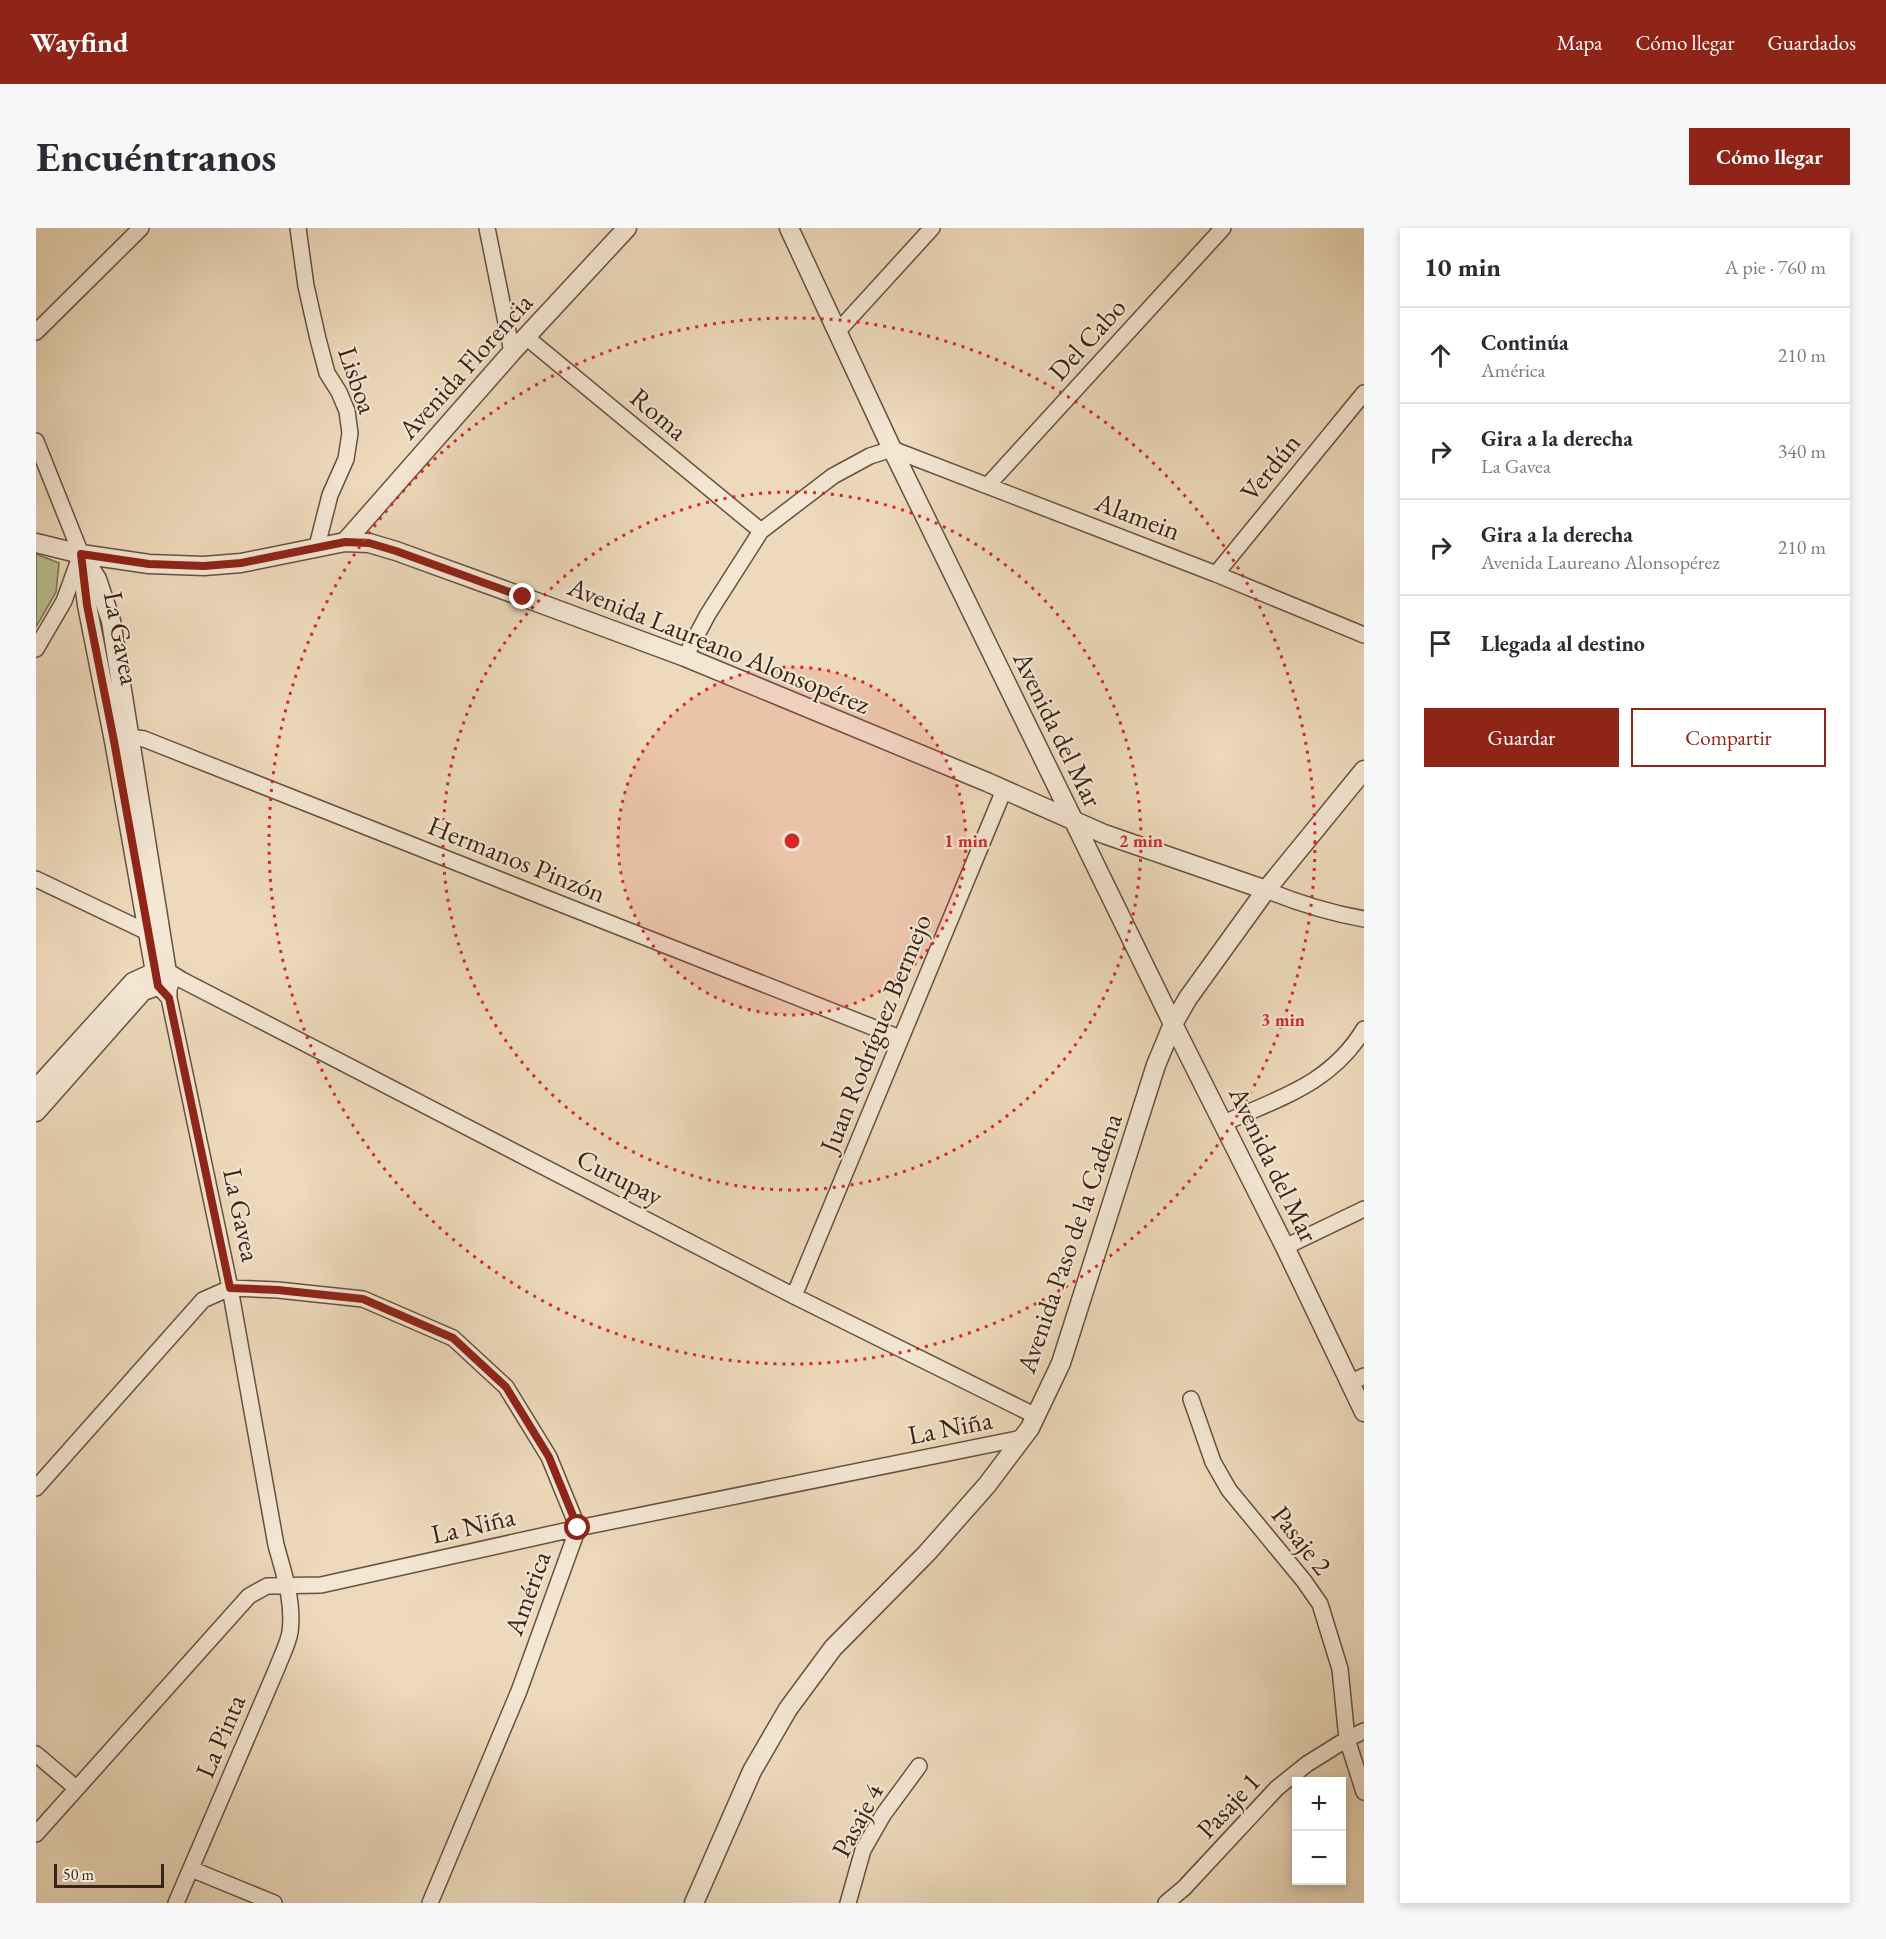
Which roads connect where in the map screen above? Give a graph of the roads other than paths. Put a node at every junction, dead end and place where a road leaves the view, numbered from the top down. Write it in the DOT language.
graph roads {
  1 [pos="141,228"];
  2 [pos="298,228"];
  3 [pos="487,228"];
  4 [pos="627,228"];
  5 [pos="789,228"];
  6 [pos="932,228"];
  7 [pos="1223,228"];
  8 [pos="838,331"];
  9 [pos="36,332"];
  10 [pos="526,337"];
  11 [pos="512,352"];
  12 [pos="1364,393"];
  13 [pos="36,441"];
  14 [pos="892,448"];
  15 [pos="988,485"];
  16 [pos="760,531"];
  17 [pos="345,542"];
  18 [pos="36,543"];
  19 [pos="317,546"];
  20 [pos="81,554"];
  21 [pos="1216,574"];
  22 [pos="1364,634"];
  23 [pos="36,649"];
  24 [pos="685,657"];
  25 [pos="122,739"];
  26 [pos="1364,770"];
  27 [pos="1004,790"];
  28 [pos="1072,820"];
  29 [pos="36,879"];
  30 [pos="1266,890"];
  31 [pos="1364,919"];
  32 [pos="154,931"];
  33 [pos="166,982"];
  34 [pos="1173,1024"];
  35 [pos="1364,1029"];
  36 [pos="900,1038"];
  37 [pos="36,1089"];
  38 [pos="36,1112"];
  39 [pos="1224,1123"];
  40 [pos="1364,1209"];
  41 [pos="1285,1247"];
  42 [pos="230,1288"];
  43 [pos="794,1296"];
  44 [pos="1357,1380"];
  45 [pos="1191,1399"];
  46 [pos="1364,1412"];
  47 [pos="1036,1416"];
  48 [pos="1022,1438"];
  49 [pos="36,1488"];
  50 [pos="578,1528"];
  51 [pos="287,1585"];
  52 [pos="1364,1731"];
  53 [pos="1347,1739"];
  54 [pos="36,1754"];
  55 [pos="920,1766"];
  56 [pos="76,1788"];
  57 [pos="1364,1792"];
  58 [pos="36,1834"];
  59 [pos="191,1869"];
  60 [pos="176,1903"];
  61 [pos="274,1903"];
  62 [pos="430,1903"];
  63 [pos="694,1903"];
  64 [pos="848,1903"];
  65 [pos="1166,1903"];
  1 -- 9 [label="street"];
  2 -- 19 [label="street, Lisboa"];
  3 -- 11 [label="street"];
  4 -- 10 [label="street, Avenida Florencia"];
  5 -- 8 [label="street, Avenida del Mar"];
  6 -- 8 [label="street"];
  7 -- 15 [label="street, Del Cabo"];
  8 -- 14 [label="street, Avenida del Mar"];
  10 -- 11 [label="street, Avenida Florencia"];
  10 -- 16 [label="street, Roma"];
  11 -- 17 [label="street, Avenida Florencia"];
  12 -- 21 [label="street, Verdún"];
  13 -- 20 [label="street"];
  14 -- 15 [label="street, Alamein"];
  14 -- 16 [label="street"];
  14 -- 28 [label="street, Avenida del Mar"];
  15 -- 21 [label="street, Alamein"];
  16 -- 24 [label="street"];
  17 -- 19 [label="street, Avenida Laureano Alonsopérez"];
  17 -- 24 [label="street, Avenida Laureano Alonsopérez"];
  18 -- 20 [label="street, Avenida Laureano Alonsopérez"];
  19 -- 20 [label="street, Avenida Laureano Alonsopérez"];
  20 -- 23 [label="street"];
  20 -- 25 [label="street, La Gavea"];
  21 -- 22 [label="street, Alamein"];
  24 -- 27 [label="street, Avenida Laureano Alonsopérez"];
  25 -- 32 [label="street, La Gavea"];
  25 -- 36 [label="street, Hermanos Pinzón"];
  26 -- 30 [label="street, Avenida Paso de la Cadena"];
  27 -- 28 [label="street, Avenida Laureano Alonsopérez"];
  27 -- 36 [label="street, Juan Rodríguez Bermejo"];
  28 -- 30 [label="street, Avenida Laureano Alonsopérez"];
  28 -- 34 [label="street, Avenida del Mar"];
  29 -- 32 [label="street"];
  30 -- 31 [label="street, Avenida Laureano Alonsopérez"];
  30 -- 34 [label="street, Avenida Paso de la Cadena"];
  32 -- 33 [label="street, La Gavea"];
  33 -- 37 [label="street"];
  33 -- 38 [label="street"];
  33 -- 42 [label="street, La Gavea"];
  33 -- 43 [label="street, Curupay"];
  34 -- 39 [label="street, Avenida del Mar"];
  34 -- 47 [label="street, Avenida Paso de la Cadena"];
  35 -- 39 [label="street"];
  36 -- 43 [label="street, Juan Rodríguez Bermejo"];
  39 -- 41 [label="street, Avenida del Mar"];
  40 -- 41 [label="street"];
  41 -- 44 [label="street, Avenida del Mar"];
  42 -- 49 [label="street"];
  42 -- 50 [label="street, América"];
  42 -- 51 [label="street, La Gavea"];
  43 -- 47 [label="street, Curupay"];
  44 -- 46 [label="street, Avenida del Mar"];
  45 -- 53 [label="street, Pasaje 2"];
  47 -- 48 [label="street, Avenida Paso de la Cadena"];
  48 -- 50 [label="street, La Niña"];
  48 -- 63 [label="street, Avenida Paso de la Cadena"];
  50 -- 51 [label="street, La Niña"];
  50 -- 62 [label="street, América"];
  51 -- 56 [label="street, La Niña"];
  51 -- 59 [label="street, La Pinta"];
  52 -- 53 [label="street, Pasaje 1"];
  53 -- 57 [label="street, Pasaje 2"];
  53 -- 65 [label="street, Pasaje 1"];
  54 -- 56 [label="street"];
  55 -- 64 [label="street, Pasaje 4"];
  56 -- 58 [label="street, La Niña"];
  59 -- 60 [label="street, La Pinta"];
  59 -- 61 [label="street"];
}
